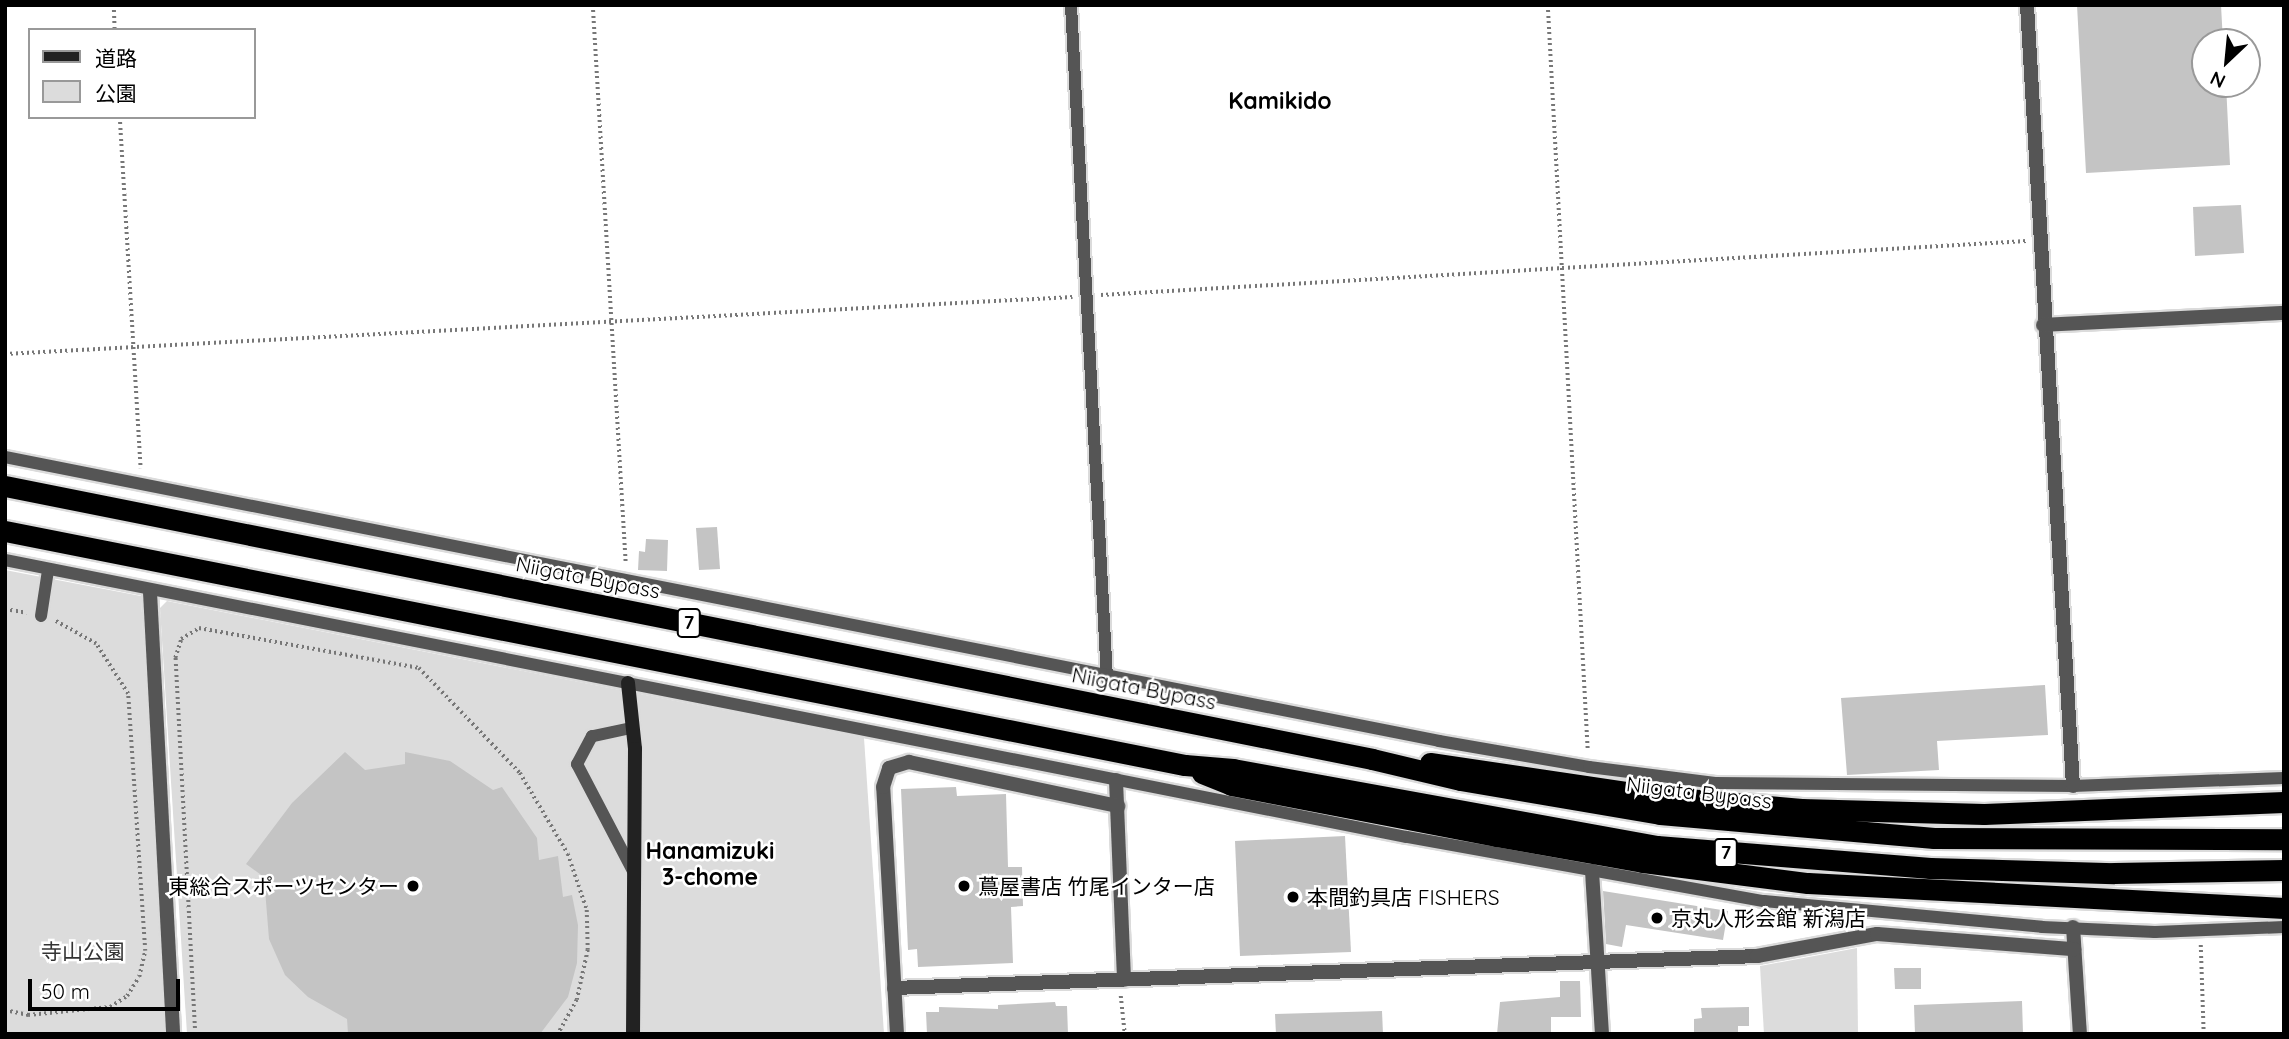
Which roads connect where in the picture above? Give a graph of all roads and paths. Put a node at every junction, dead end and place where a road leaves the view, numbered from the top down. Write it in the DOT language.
graph roads {
  1 [pos="114,5"];
  2 [pos="593,5"];
  3 [pos="1071,5"];
  4 [pos="1548,5"];
  5 [pos="2027,5"];
  6 [pos="115,28"];
  7 [pos="120,119"];
  8 [pos="2039,240"];
  9 [pos="1562,269"];
  10 [pos="1088,296"];
  11 [pos="2284,313"];
  12 [pos="611,322"];
  13 [pos="2043,325"];
  14 [pos="134,348"];
  15 [pos="5,355"];
  16 [pos="5,457"];
  17 [pos="142,484"];
  18 [pos="5,486"];
  19 [pos="5,531"];
  20 [pos="5,561"];
  21 [pos="48,570"];
  22 [pos="624,579"];
  23 [pos="150,592"];
  24 [pos="5,609"];
  25 [pos="41,616"];
  26 [pos="1107,678"];
  27 [pos="628,683"];
  28 [pos="631,728"];
  29 [pos="1372,759"];
  30 [pos="1185,765"];
  31 [pos="1589,767"];
  32 [pos="1116,775"];
  33 [pos="2284,778"];
  34 [pos="2073,790"];
  35 [pos="2284,802"];
  36 [pos="1118,806"];
  37 [pos="2281,839"];
  38 [pos="2279,870"];
  39 [pos="1592,871"];
  40 [pos="635,877"];
  41 [pos="2284,908"];
  42 [pos="2073,921"];
  43 [pos="2284,927"];
  44 [pos="2200,929"];
  45 [pos="2074,949"];
  46 [pos="1595,962"];
  47 [pos="1124,981"];
  48 [pos="894,988"];
  49 [pos="5,1010"];
  50 [pos="173,1034"];
  51 [pos="195,1034"];
  52 [pos="558,1034"];
  53 [pos="634,1034"];
  54 [pos="897,1034"];
  55 [pos="1125,1034"];
  56 [pos="1602,1034"];
  57 [pos="2080,1034"];
  58 [pos="2204,1034"];
  1 -- 6 [label="path"];
  2 -- 12 [label="path"];
  3 -- 10 [label="lane"];
  4 -- 9 [label="path"];
  5 -- 8 [label="street"];
  7 -- 14 [label="path"];
  8 -- 9 [label="path"];
  8 -- 13 [label="street"];
  9 -- 10 [label="path"];
  9 -- 31 [label="path"];
  10 -- 12 [label="path"];
  10 -- 26 [label="lane"];
  11 -- 13 [label="street"];
  12 -- 14 [label="path"];
  12 -- 22 [label="path"];
  13 -- 34 [label="street"];
  14 -- 15 [label="path"];
  14 -- 17 [label="path"];
  16 -- 17 [label="lane"];
  17 -- 22 [label="lane"];
  18 -- 29 [label="highway, Niigata Bypass / 7"];
  19 -- 30 [label="highway, 7"];
  20 -- 21 [label="lane"];
  21 -- 23 [label="lane"];
  21 -- 25 [label="lane"];
  22 -- 26 [label="lane"];
  23 -- 27 [label="lane"];
  23 -- 50 [label="street"];
  24 -- 25 [label="path"];
  25 -- 49 [label="path"];
  26 -- 31 [label="lane"];
  27 -- 28 [label="street"];
  27 -- 32 [label="lane"];
  28 -- 40 [label="street"];
  28 -- 40 [label="lane"];
  29 -- 35 [label="highway"];
  29 -- 37 [label="highway, Niigata Bypass / 7"];
  30 -- 38 [label="highway, 7"];
  30 -- 41 [label="highway"];
  31 -- 34 [label="lane"];
  32 -- 36 [label="street"];
  32 -- 39 [label="lane"];
  33 -- 34 [label="lane"];
  36 -- 47 [label="street"];
  36 -- 48 [label="street"];
  39 -- 42 [label="lane"];
  39 -- 46 [label="street"];
  40 -- 53 [label="street"];
  42 -- 44 [label="lane"];
  42 -- 45 [label="street"];
  43 -- 44 [label="lane"];
  44 -- 58 [label="path"];
  45 -- 46 [label="street"];
  45 -- 57 [label="street"];
  46 -- 47 [label="street"];
  46 -- 56 [label="street"];
  47 -- 48 [label="street"];
  47 -- 55 [label="path"];
  48 -- 54 [label="street"];
  51 -- 52 [label="path"];
}
